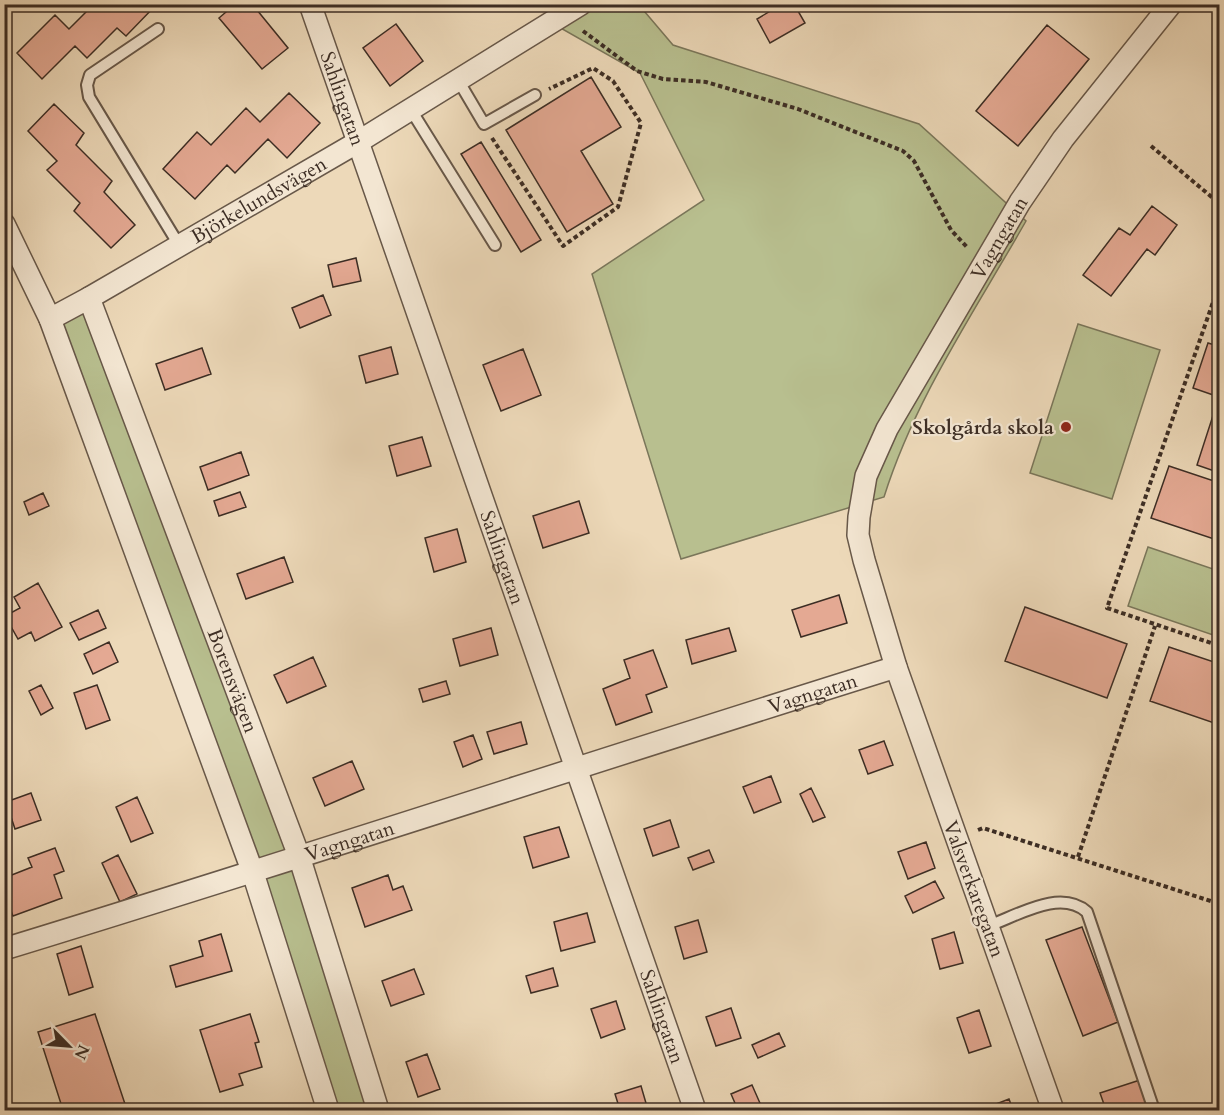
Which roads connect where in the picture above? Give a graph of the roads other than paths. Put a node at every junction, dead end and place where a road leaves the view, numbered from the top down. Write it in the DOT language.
graph roads {
  1 [pos="310,4"];
  2 [pos="581,4"];
  3 [pos="1171,4"];
  4 [pos="560,10"];
  5 [pos="158,29"];
  6 [pos="458,80"];
  7 [pos="535,95"];
  8 [pos="411,110"];
  9 [pos="358,142"];
  10 [pos="5,225"];
  11 [pos="179,245"];
  12 [pos="495,245"];
  13 [pos="89,298"];
  14 [pos="50,319"];
  15 [pos="896,667"];
  16 [pos="575,767"];
  17 [pos="299,856"];
  18 [pos="253,873"];
  19 [pos="988,927"];
  20 [pos="4,949"];
  21 [pos="328,1110"];
  22 [pos="378,1110"];
  23 [pos="694,1110"];
  24 [pos="1053,1110"];
  25 [pos="1154,1110"];
  1 -- 9 [label="street, Sahlingatan"];
  2 -- 4 [label="street, Björkelundsvägen"];
  3 -- 15 [label="street, Vagngatan"];
  4 -- 6 [label="street, Björkelundsvägen"];
  5 -- 11 [label="lane"];
  6 -- 7 [label="lane"];
  6 -- 8 [label="street, Björkelundsvägen"];
  8 -- 9 [label="street, Björkelundsvägen"];
  8 -- 12 [label="lane"];
  9 -- 11 [label="street, Björkelundsvägen"];
  9 -- 16 [label="street, Sahlingatan"];
  10 -- 14 [label="street"];
  11 -- 13 [label="street, Björkelundsvägen"];
  13 -- 14 [label="street"];
  13 -- 17 [label="street, Borensvägen"];
  14 -- 18 [label="street"];
  15 -- 16 [label="street, Vagngatan"];
  15 -- 19 [label="street, Valsverkaregatan"];
  16 -- 17 [label="street, Vagngatan"];
  16 -- 23 [label="street, Sahlingatan"];
  17 -- 18 [label="street, Vagngatan"];
  17 -- 22 [label="street, Borensvägen"];
  18 -- 20 [label="street, Vagngatan"];
  18 -- 21 [label="street"];
  19 -- 24 [label="street, Valsverkaregatan"];
  19 -- 25 [label="lane"];
}
